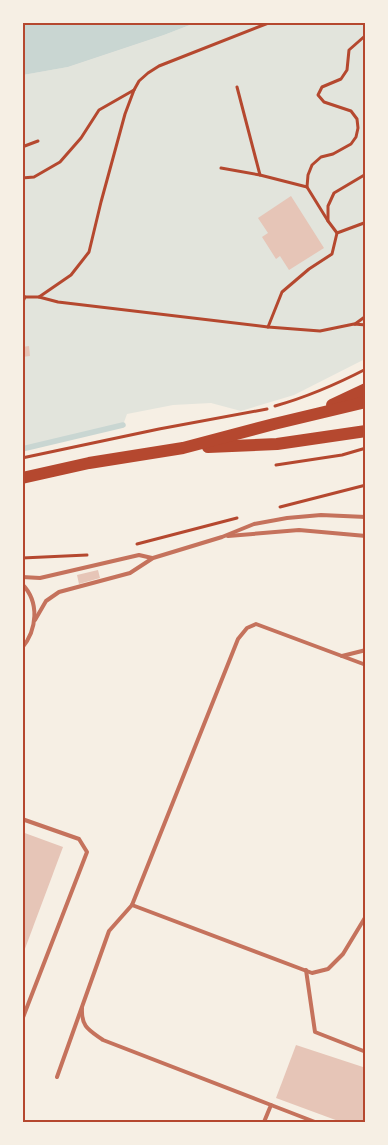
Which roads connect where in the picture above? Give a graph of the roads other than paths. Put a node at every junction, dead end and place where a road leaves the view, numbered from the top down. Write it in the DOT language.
graph roads {
  1 [pos="366,389"];
  2 [pos="366,402"];
  3 [pos="307,416"];
  4 [pos="366,431"];
  5 [pos="183,448"];
  6 [pos="22,478"];
  7 [pos="366,517"];
  8 [pos="366,536"];
  9 [pos="222,537"];
  10 [pos="153,558"];
  11 [pos="22,577"];
  12 [pos="22,584"];
  13 [pos="35,620"];
  14 [pos="27,643"];
  15 [pos="22,648"];
  16 [pos="366,650"];
  17 [pos="22,654"];
  18 [pos="342,656"];
  19 [pos="366,666"];
  20 [pos="22,819"];
  21 [pos="132,905"];
  22 [pos="366,916"];
  23 [pos="306,970"];
  24 [pos="83,1003"];
  25 [pos="22,1020"];
  26 [pos="366,1052"];
  27 [pos="57,1077"];
  28 [pos="271,1105"];
  29 [pos="264,1122"];
  30 [pos="315,1122"];
  1 -- 3 [label="main road"];
  2 -- 3 [label="main road"];
  3 -- 5 [label="main road"];
  4 -- 5 [label="main road"];
  5 -- 6 [label="main road"];
  7 -- 9 [label="lane"];
  8 -- 9 [label="lane"];
  9 -- 10 [label="lane"];
  10 -- 11 [label="lane"];
  10 -- 13 [label="lane"];
  12 -- 13 [label="lane"];
  13 -- 14 [label="lane"];
  14 -- 15 [label="lane"];
  14 -- 17 [label="lane"];
  16 -- 18 [label="lane"];
  18 -- 19 [label="lane"];
  18 -- 21 [label="lane"];
  20 -- 25 [label="lane"];
  21 -- 23 [label="lane"];
  21 -- 24 [label="lane"];
  22 -- 23 [label="lane"];
  23 -- 26 [label="lane"];
  24 -- 27 [label="lane"];
  24 -- 28 [label="lane"];
  28 -- 29 [label="lane"];
  28 -- 30 [label="lane"];
}
